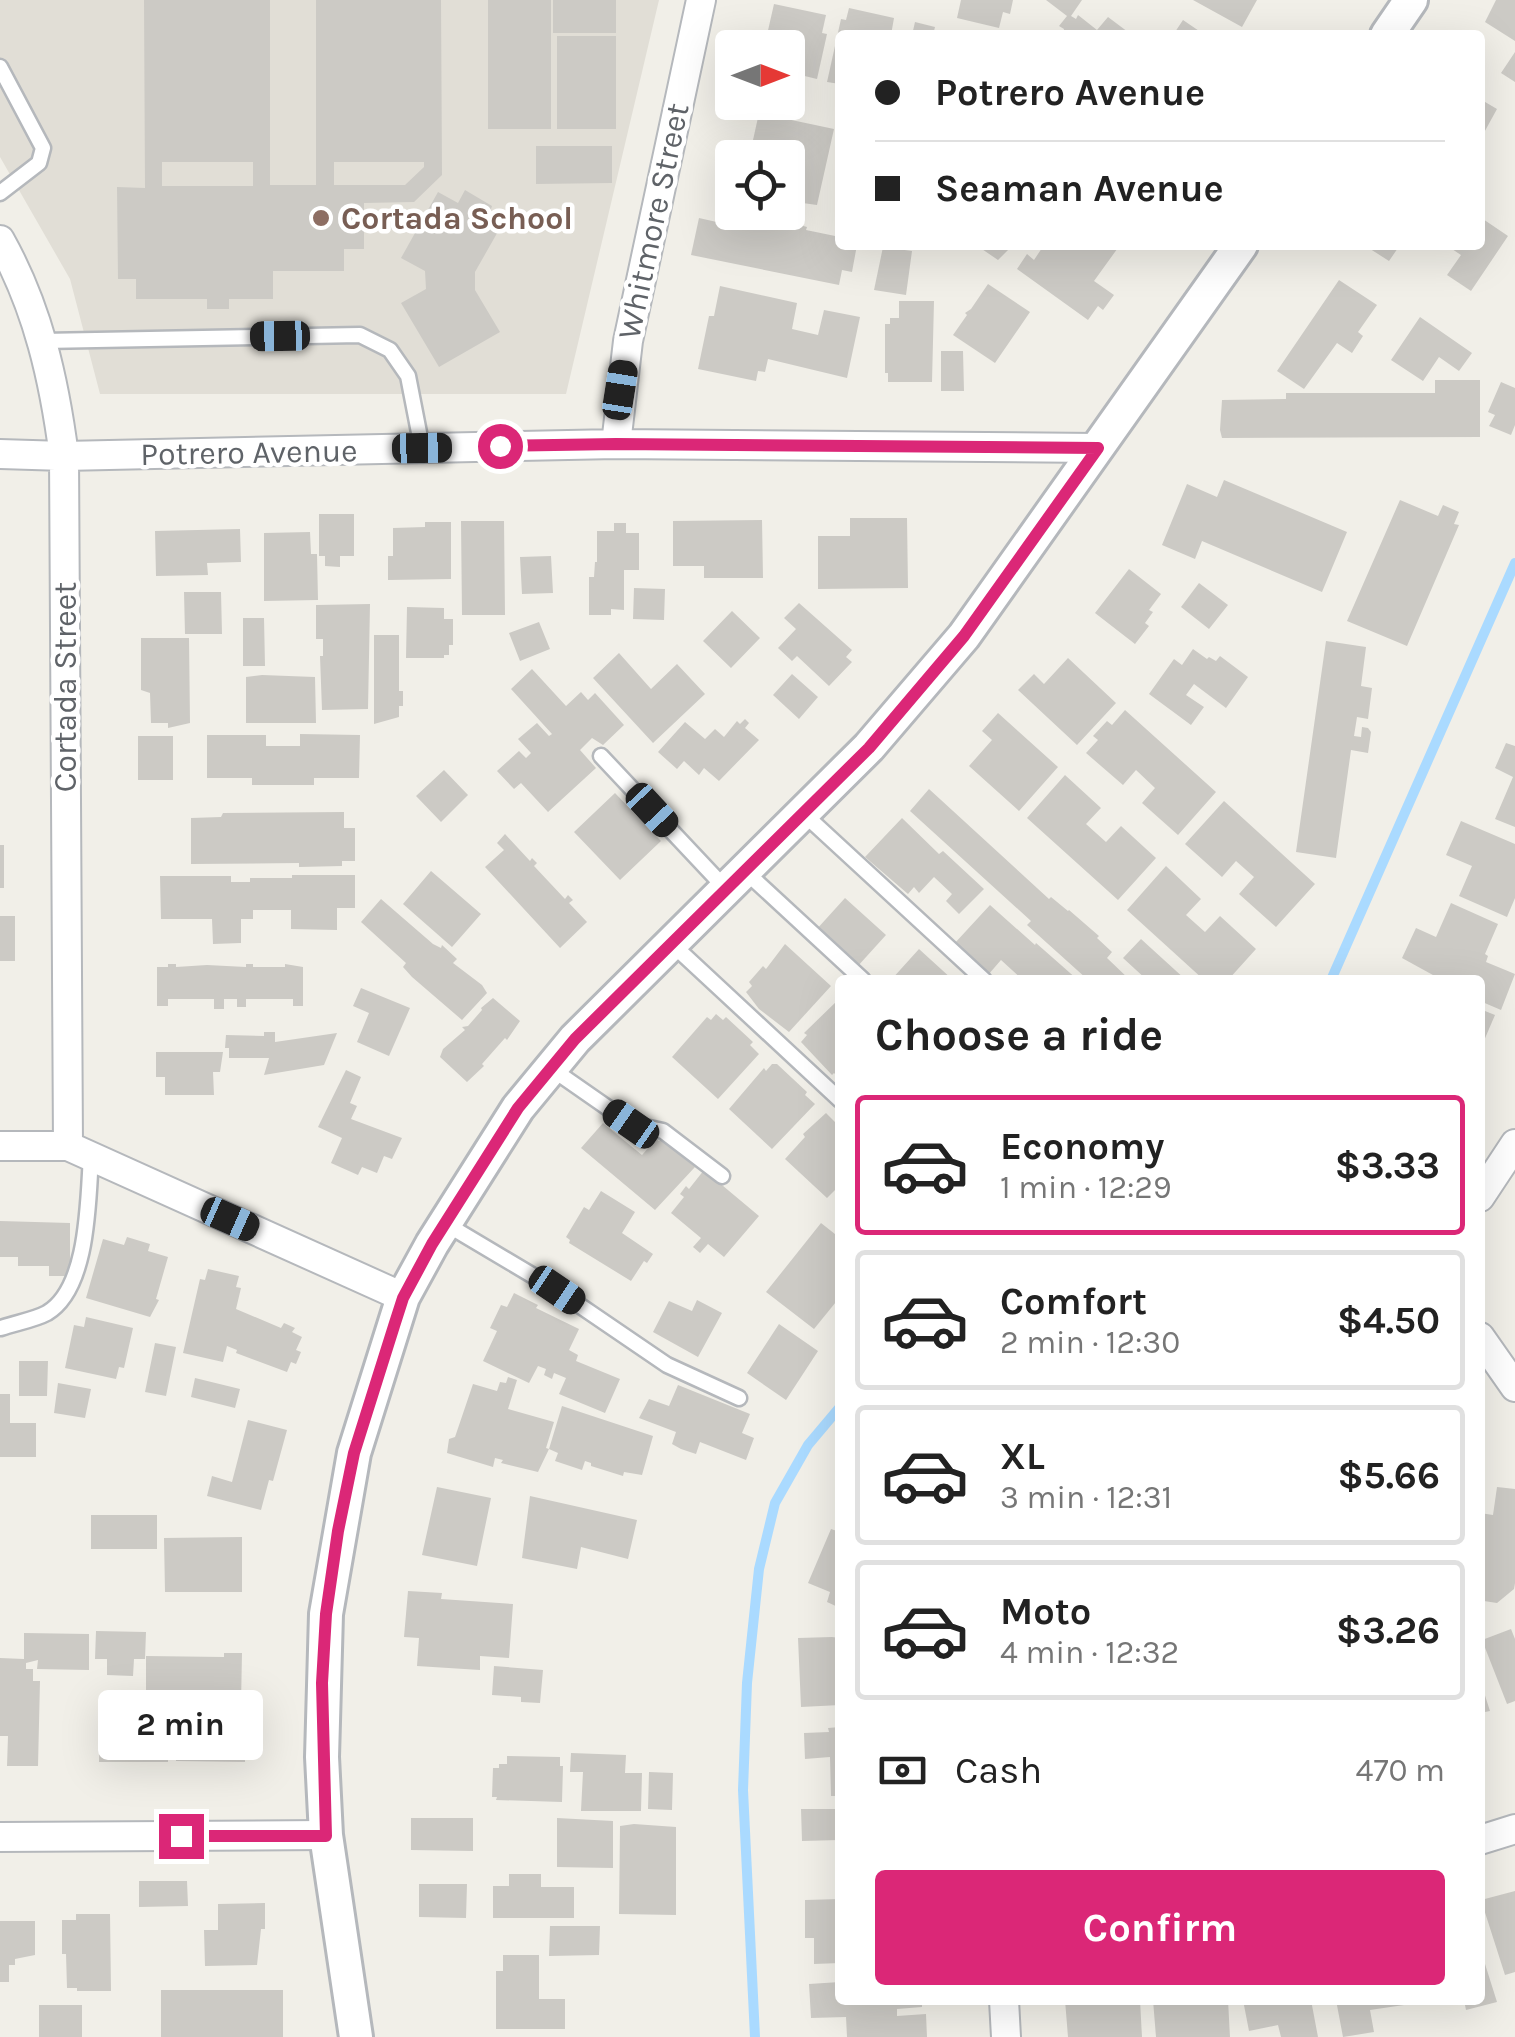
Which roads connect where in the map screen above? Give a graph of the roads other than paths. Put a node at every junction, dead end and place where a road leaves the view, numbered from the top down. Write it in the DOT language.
graph roads {
  1 [pos="701,0"];
  2 [pos="1411,0"];
  3 [pos="1390,30"];
  4 [pos="0,67"];
  5 [pos="0,193"];
  6 [pos="0,240"];
  7 [pos="1237,250"];
  8 [pos="43,341"];
  9 [pos="616,444"];
  10 [pos="422,448"];
  11 [pos="1098,448"];
  12 [pos="0,454"];
  13 [pos="64,456"];
  14 [pos="602,756"];
  15 [pos="804,814"];
  16 [pos="736,881"];
  17 [pos="672,944"];
  18 [pos="857,975"];
  19 [pos="979,975"];
  20 [pos="551,1069"];
  21 [pos="835,1095"];
  22 [pos="1515,1144"];
  23 [pos="0,1146"];
  24 [pos="79,1151"];
  25 [pos="722,1176"];
  26 [pos="1485,1189"];
  27 [pos="445,1224"];
  28 [pos="403,1298"];
  29 [pos="1,1328"];
  30 [pos="1485,1344"];
  31 [pos="1515,1387"];
  32 [pos="740,1398"];
  33 [pos="1515,1829"];
  34 [pos="326,1836"];
  35 [pos="0,1837"];
  36 [pos="1485,1838"];
  37 [pos="1004,2005"];
  38 [pos="356,2037"];
  39 [pos="1006,2037"];
  1 -- 9 [label="street, Whitmore Street"];
  2 -- 3 [label="street"];
  4 -- 5 [label="lane"];
  6 -- 8 [label="street, Cortada Street"];
  7 -- 11 [label="street"];
  8 -- 10 [label="lane"];
  8 -- 13 [label="street, Cortada Street"];
  9 -- 10 [label="street, Potrero Avenue"];
  9 -- 11 [label="street, Potrero Avenue"];
  10 -- 13 [label="street, Potrero Avenue"];
  11 -- 15 [label="street"];
  12 -- 13 [label="street, Potrero Avenue"];
  13 -- 24 [label="street, Cortada Street"];
  14 -- 16 [label="lane"];
  15 -- 16 [label="street"];
  15 -- 19 [label="lane"];
  16 -- 17 [label="street"];
  16 -- 18 [label="lane"];
  17 -- 20 [label="street"];
  17 -- 21 [label="lane"];
  20 -- 25 [label="lane"];
  20 -- 27 [label="street"];
  22 -- 26 [label="street"];
  23 -- 24 [label="street"];
  24 -- 28 [label="street"];
  24 -- 29 [label="lane"];
  27 -- 28 [label="street"];
  27 -- 32 [label="lane"];
  28 -- 34 [label="street"];
  30 -- 31 [label="street"];
  33 -- 36 [label="street"];
  34 -- 35 [label="street"];
  34 -- 38 [label="street"];
  37 -- 39 [label="street"];
}
